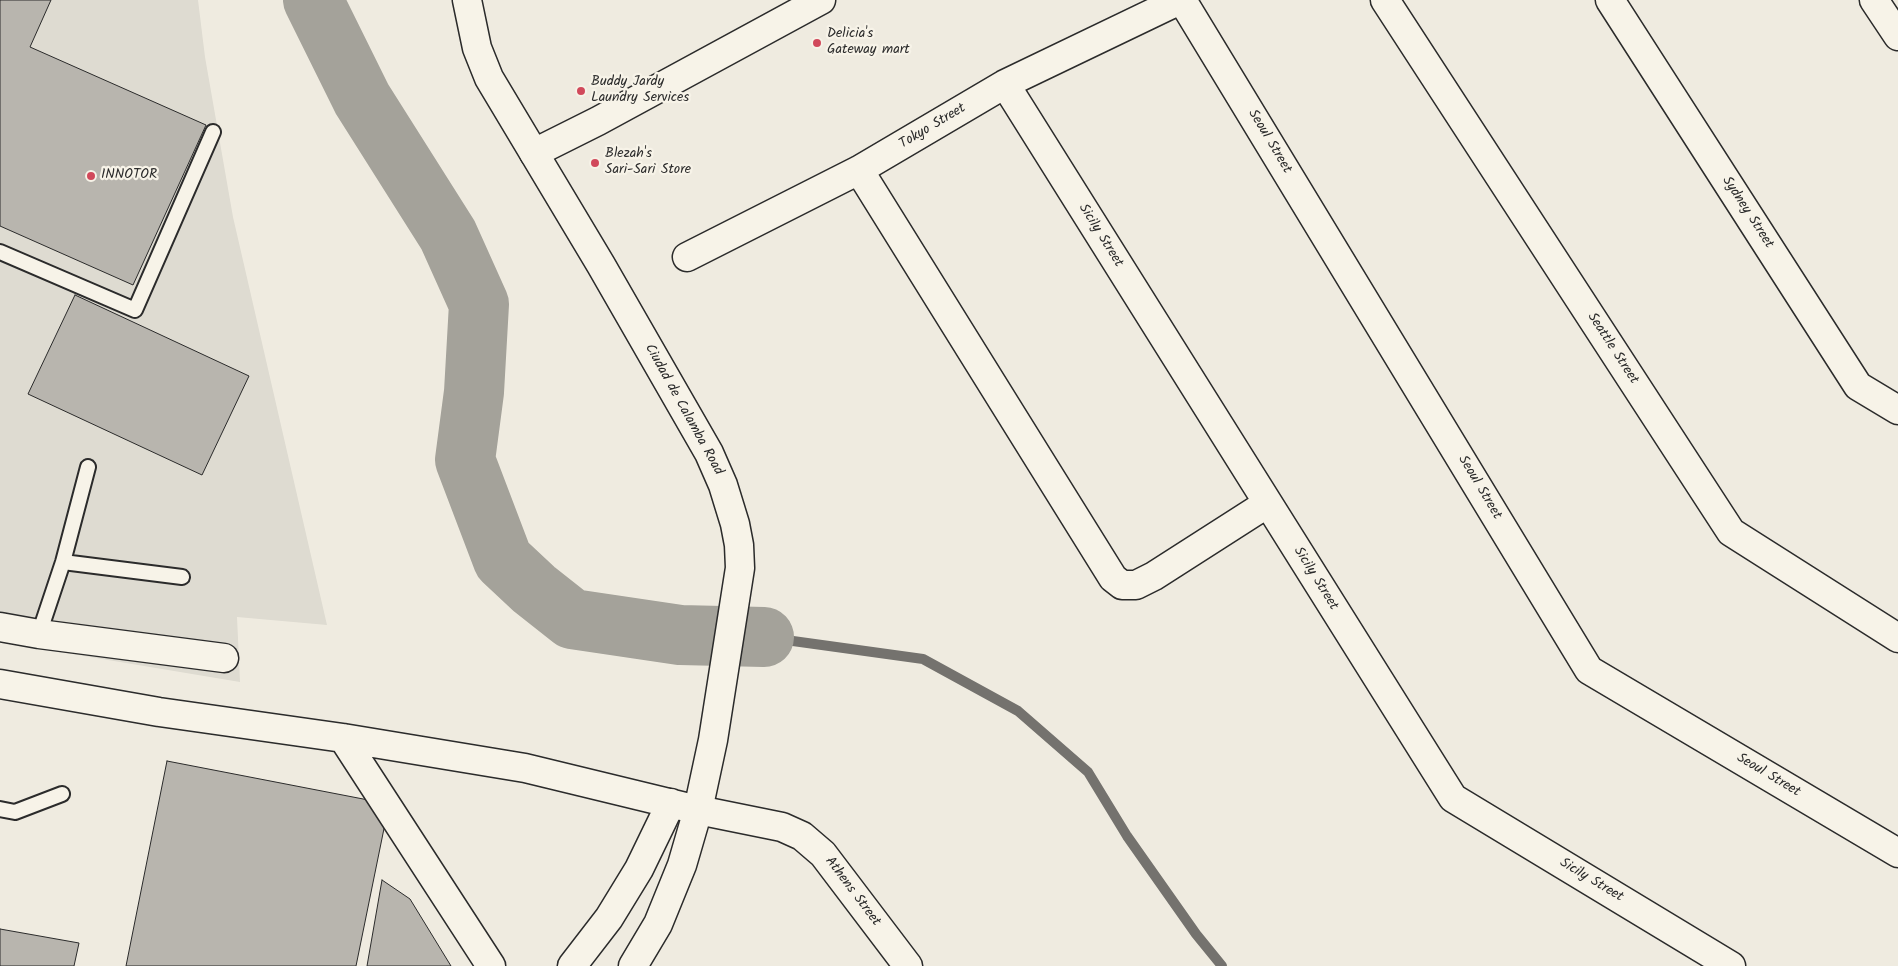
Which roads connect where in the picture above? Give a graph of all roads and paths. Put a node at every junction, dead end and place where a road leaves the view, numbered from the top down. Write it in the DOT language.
graph roads {
  1 [pos="466,0"];
  2 [pos="821,0"];
  3 [pos="1181,0"];
  4 [pos="1385,0"];
  5 [pos="1610,0"];
  6 [pos="1874,0"];
  7 [pos="1898,36"];
  8 [pos="1005,84"];
  9 [pos="213,132"];
  10 [pos="534,153"];
  11 [pos="860,170"];
  12 [pos="0,252"];
  13 [pos="687,257"];
  14 [pos="1898,410"];
  15 [pos="88,466"];
  16 [pos="1268,503"];
  17 [pos="63,562"];
  18 [pos="182,577"];
  19 [pos="0,627"];
  20 [pos="39,634"];
  21 [pos="1898,638"];
  22 [pos="224,658"];
  23 [pos="0,684"];
  24 [pos="343,738"];
  25 [pos="62,794"];
  26 [pos="671,803"];
  27 [pos="0,809"];
  28 [pos="698,810"];
  29 [pos="1898,852"];
  30 [pos="490,966"];
  31 [pos="572,966"];
  32 [pos="633,966"];
  33 [pos="908,966"];
  34 [pos="1731,966"];
  1 -- 10 [label="street, Ciudad de Calamba Road"];
  2 -- 10 [label="street"];
  3 -- 8 [label="street, Tokyo Street"];
  3 -- 29 [label="street, Seoul Street"];
  4 -- 21 [label="street, Seattle Street"];
  5 -- 14 [label="street, Sydney Street"];
  6 -- 7 [label="street"];
  8 -- 11 [label="street, Tokyo Street"];
  8 -- 16 [label="street, Sicily Street"];
  9 -- 12 [label="lane"];
  10 -- 28 [label="street, Ciudad de Calamba Road"];
  11 -- 13 [label="street, Tokyo Street"];
  11 -- 16 [label="street"];
  15 -- 17 [label="lane"];
  16 -- 34 [label="street, Sicily Street"];
  17 -- 18 [label="lane"];
  17 -- 20 [label="lane"];
  19 -- 20 [label="street"];
  20 -- 22 [label="street"];
  23 -- 24 [label="street, Athens Street"];
  24 -- 26 [label="street, Athens Street"];
  24 -- 30 [label="street"];
  25 -- 27 [label="lane"];
  26 -- 28 [label="street, Athens Street"];
  26 -- 31 [label="street"];
  28 -- 32 [label="street, Ciudad de Calamba Road"];
  28 -- 33 [label="street, Athens Street"];
}
